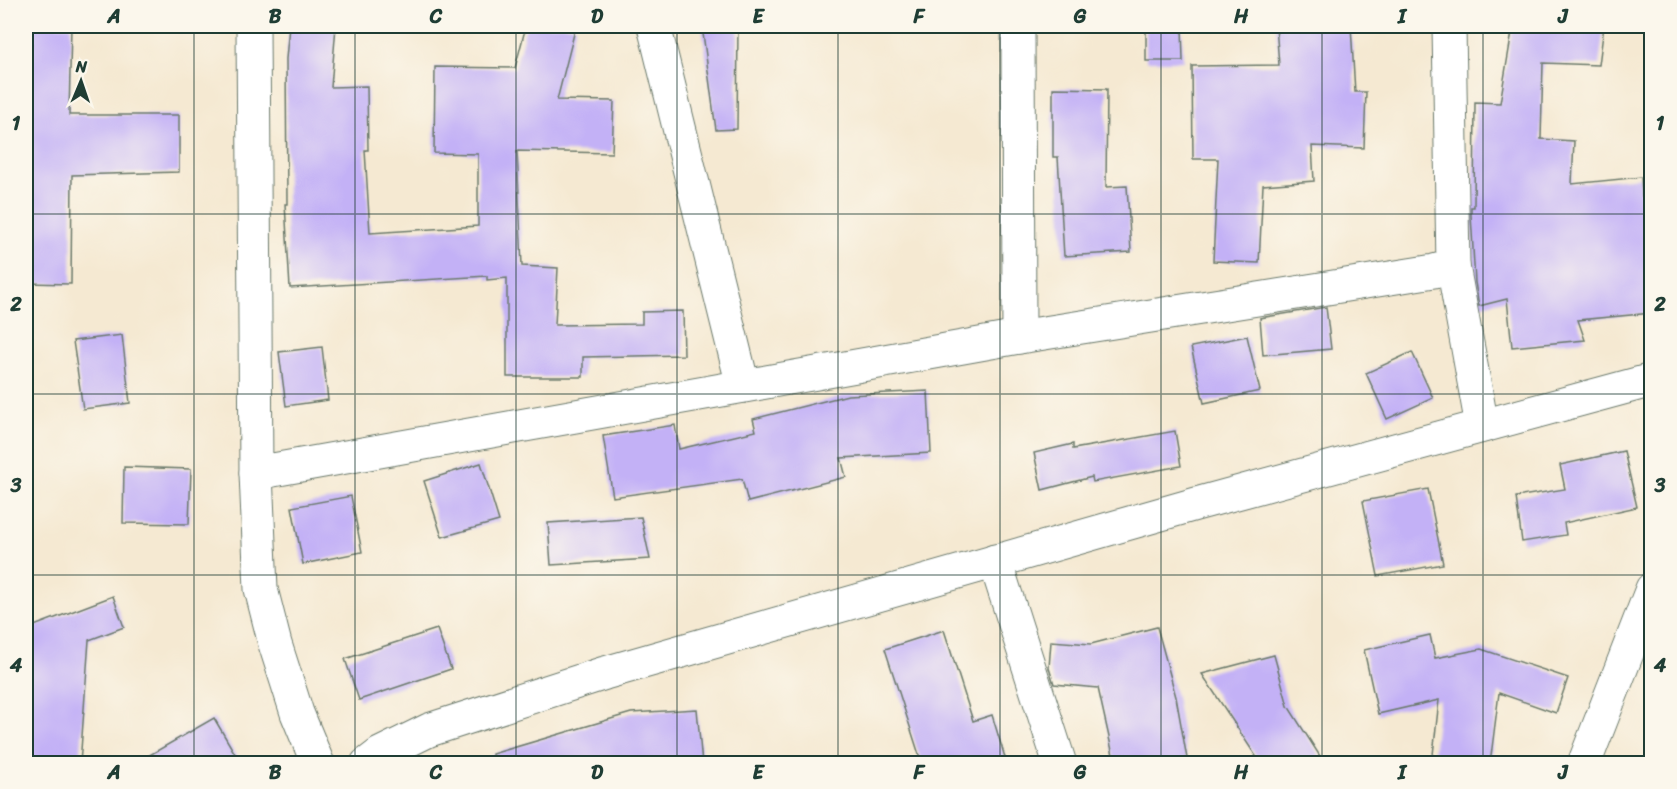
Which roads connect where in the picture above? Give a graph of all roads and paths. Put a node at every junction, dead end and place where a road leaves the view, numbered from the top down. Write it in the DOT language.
graph roads {
  1 [pos="253,26"];
  2 [pos="654,26"];
  3 [pos="1018,26"];
  4 [pos="1449,26"];
  5 [pos="1454,266"];
  6 [pos="1019,337"];
  7 [pos="1652,380"];
  8 [pos="743,386"];
  9 [pos="1482,426"];
  10 [pos="256,472"];
  11 [pos="995,561"];
  12 [pos="1652,589"];
  13 [pos="318,764"];
  14 [pos="367,764"];
  15 [pos="1060,764"];
  16 [pos="1584,764"];
  1 -- 10 [label="street"];
  2 -- 8 [label="street"];
  3 -- 6 [label="street"];
  4 -- 5 [label="street"];
  5 -- 6 [label="street"];
  5 -- 9 [label="street"];
  6 -- 8 [label="street"];
  7 -- 9 [label="street"];
  8 -- 10 [label="street"];
  9 -- 11 [label="street"];
  10 -- 13 [label="street"];
  11 -- 14 [label="street"];
  11 -- 15 [label="street"];
  12 -- 16 [label="street"];
}
